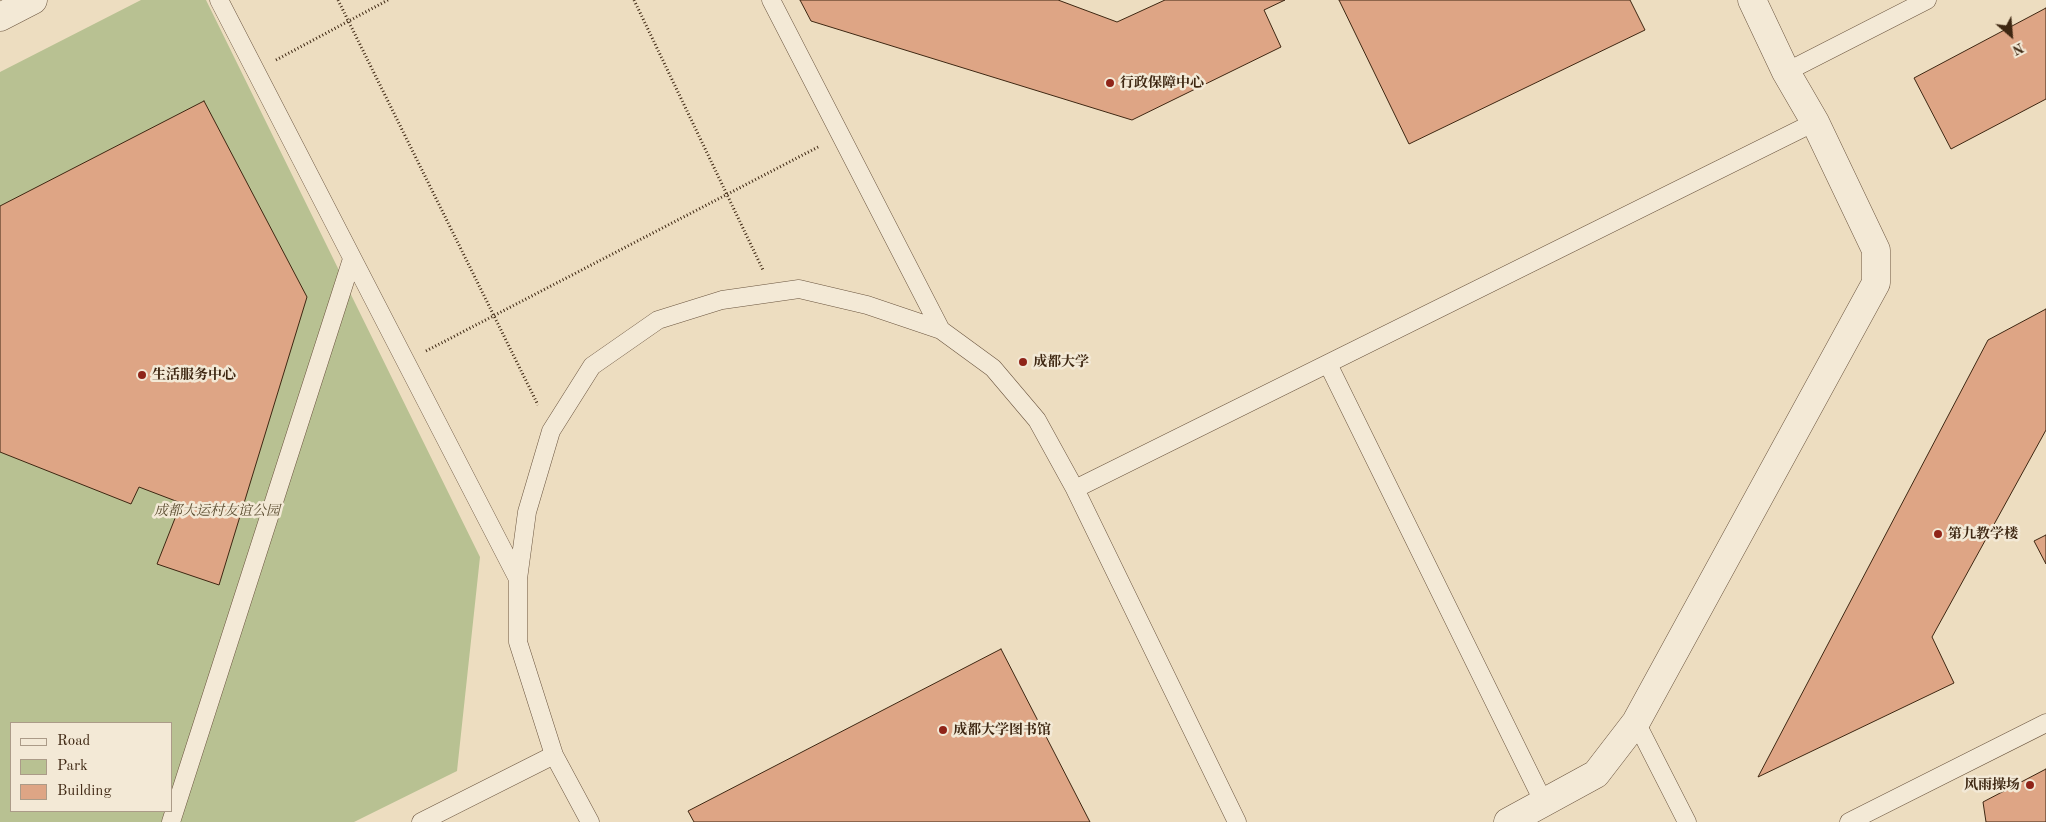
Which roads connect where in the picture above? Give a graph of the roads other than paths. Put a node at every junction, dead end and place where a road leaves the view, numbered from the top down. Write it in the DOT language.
graph roads {
  1 [pos="33,0"];
  2 [pos="219,0"];
  3 [pos="771,0"];
  4 [pos="1752,0"];
  5 [pos="1927,0"];
  6 [pos="0,17"];
  7 [pos="1786,72"];
  8 [pos="1815,122"];
  9 [pos="352,258"];
  10 [pos="941,330"];
  11 [pos="1328,364"];
  12 [pos="1075,489"];
  13 [pos="518,579"];
  14 [pos="1636,722"];
  15 [pos="2046,723"];
  16 [pos="554,755"];
  17 [pos="1544,802"];
  18 [pos="171,822"];
  19 [pos="421,822"];
  20 [pos="590,822"];
  21 [pos="1238,822"];
  22 [pos="1508,822"];
  23 [pos="1687,822"];
  24 [pos="1849,822"];
  1 -- 6 [label="street"];
  2 -- 9 [label="lane"];
  3 -- 10 [label="lane"];
  4 -- 7 [label="street"];
  5 -- 7 [label="lane"];
  7 -- 8 [label="street"];
  8 -- 11 [label="lane"];
  8 -- 14 [label="street"];
  9 -- 13 [label="lane"];
  9 -- 18 [label="lane"];
  10 -- 12 [label="lane"];
  10 -- 13 [label="lane"];
  11 -- 12 [label="lane"];
  11 -- 17 [label="lane"];
  12 -- 21 [label="lane"];
  13 -- 16 [label="lane"];
  14 -- 17 [label="street"];
  14 -- 23 [label="lane"];
  15 -- 24 [label="lane"];
  16 -- 19 [label="lane"];
  16 -- 20 [label="lane"];
  17 -- 22 [label="street"];
}
